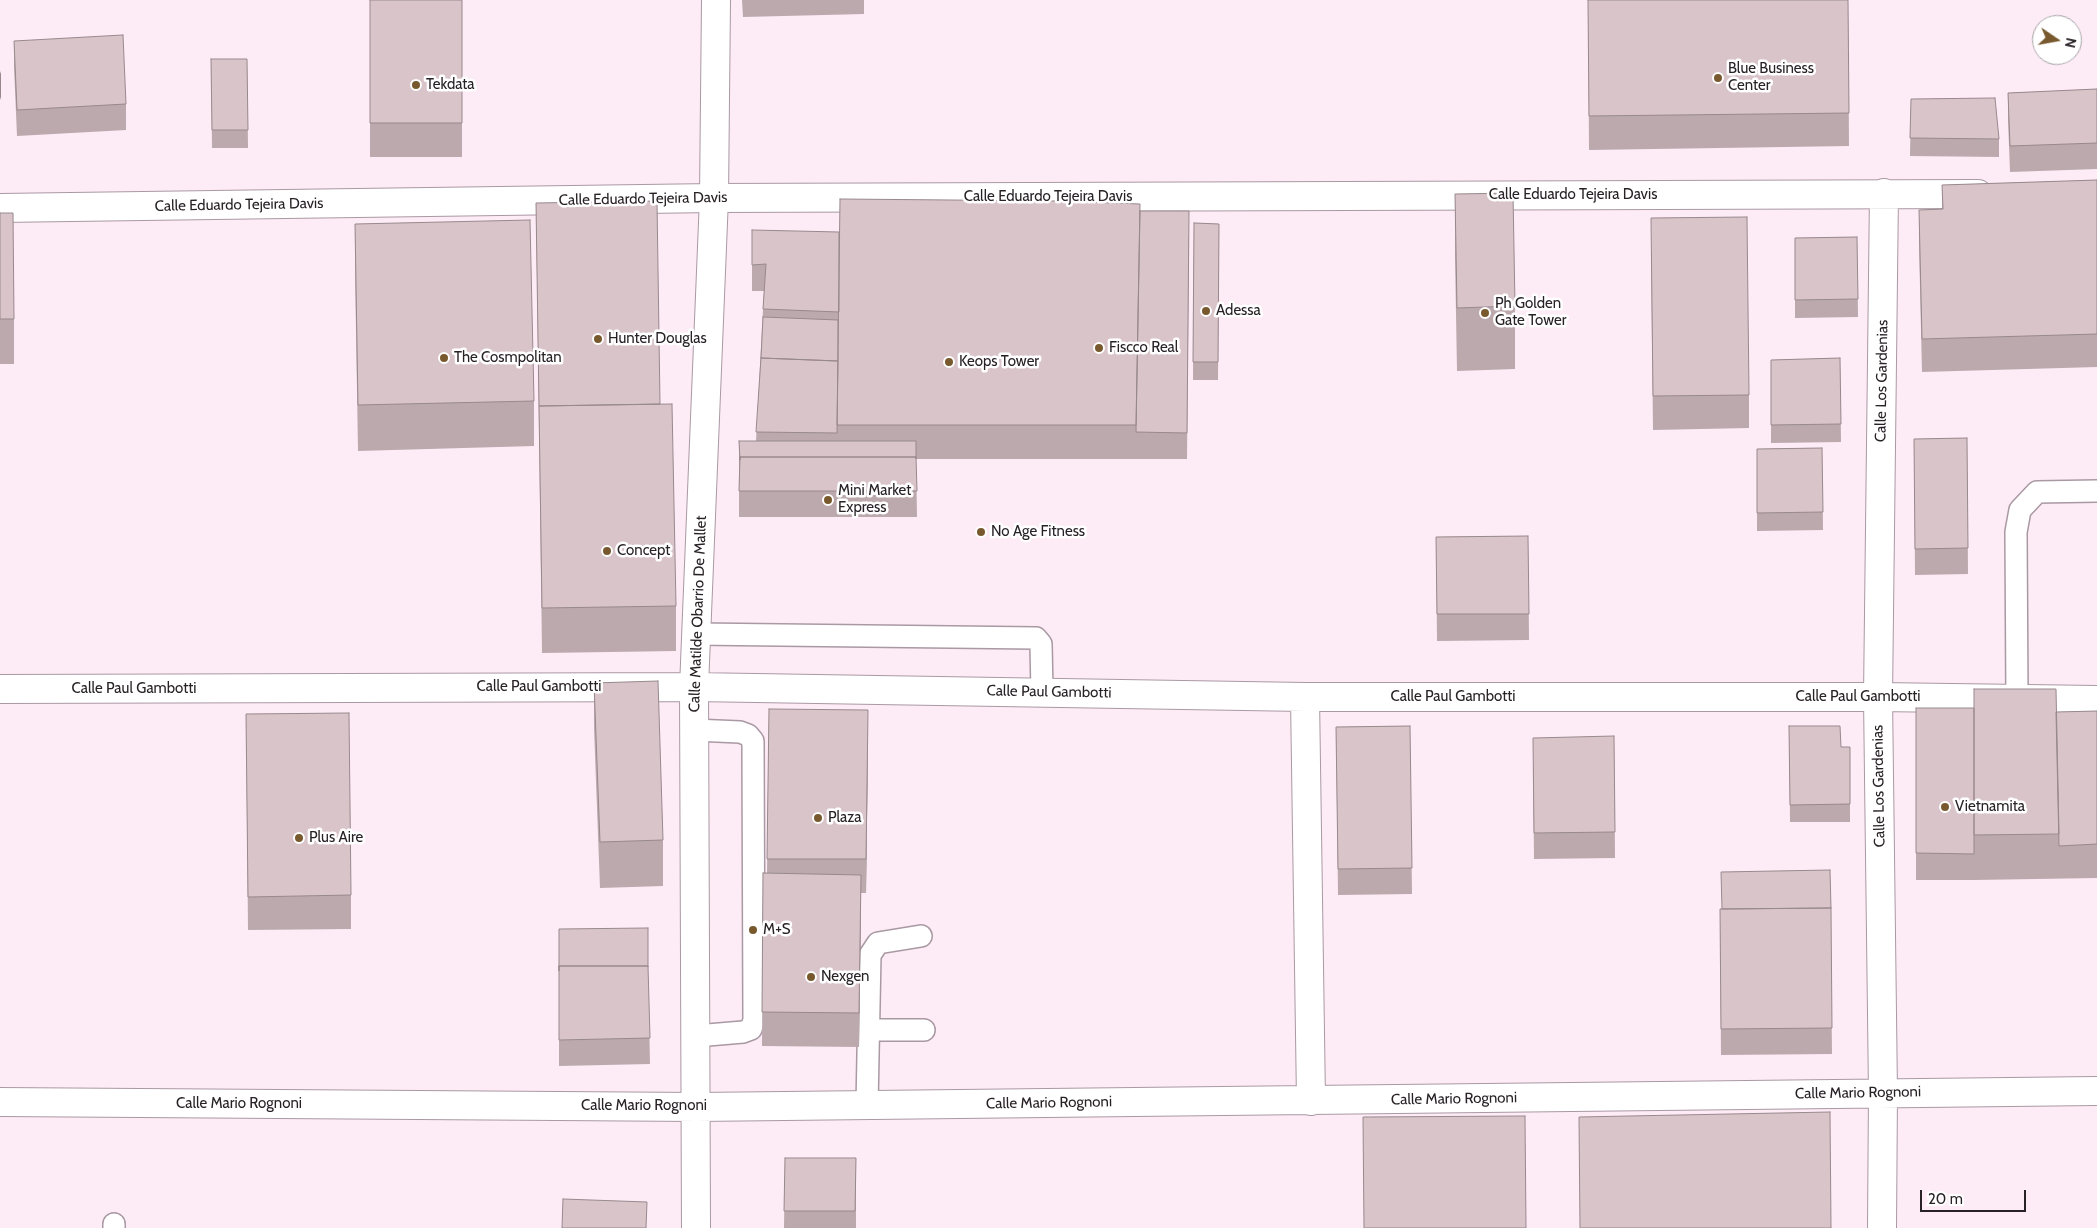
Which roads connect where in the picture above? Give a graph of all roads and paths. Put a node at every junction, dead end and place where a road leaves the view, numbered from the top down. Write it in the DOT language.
graph roads {
  1 [pos="716,0"];
  2 [pos="1884,193"];
  3 [pos="2000,194"];
  4 [pos="714,198"];
  5 [pos="0,208"];
  6 [pos="2097,491"];
  7 [pos="696,634"];
  8 [pos="694,687"];
  9 [pos="0,689"];
  10 [pos="1042,692"];
  11 [pos="1305,697"];
  12 [pos="1878,697"];
  13 [pos="2017,699"];
  14 [pos="2097,700"];
  15 [pos="694,730"];
  16 [pos="922,936"];
  17 [pos="868,1030"];
  18 [pos="924,1030"];
  19 [pos="696,1036"];
  20 [pos="2097,1091"];
  21 [pos="1883,1093"];
  22 [pos="1311,1101"];
  23 [pos="0,1102"];
  24 [pos="867,1105"];
  25 [pos="697,1106"];
  26 [pos="696,1228"];
  27 [pos="1882,1228"];
  1 -- 4 [label="street, Calle Matilde Obarrio De Mallet"];
  2 -- 3 [label="street, Calle Eduardo Tejeira Davis"];
  2 -- 4 [label="street, Calle Eduardo Tejeira Davis"];
  2 -- 12 [label="street, Calle Los Gardenias"];
  4 -- 5 [label="street, Calle Eduardo Tejeira Davis"];
  4 -- 7 [label="street, Calle Matilde Obarrio De Mallet"];
  6 -- 13 [label="lane"];
  7 -- 8 [label="street, Calle Matilde Obarrio De Mallet"];
  7 -- 10 [label="lane"];
  8 -- 9 [label="street, Calle Paul Gambotti"];
  8 -- 10 [label="street, Calle Paul Gambotti"];
  8 -- 15 [label="street, Calle Matilde Obarrio De Mallet"];
  10 -- 11 [label="street, Calle Paul Gambotti"];
  11 -- 12 [label="street, Calle Paul Gambotti"];
  11 -- 22 [label="street"];
  12 -- 13 [label="street, Calle Paul Gambotti"];
  12 -- 21 [label="street, Calle Los Gardenias"];
  13 -- 14 [label="street, Calle Paul Gambotti"];
  15 -- 19 [label="street, Calle Matilde Obarrio De Mallet"];
  15 -- 19 [label="lane"];
  16 -- 17 [label="lane"];
  17 -- 18 [label="lane"];
  17 -- 24 [label="lane"];
  19 -- 25 [label="street, Calle Matilde Obarrio De Mallet"];
  20 -- 21 [label="street, Calle Mario Rognoni"];
  21 -- 22 [label="street, Calle Mario Rognoni"];
  21 -- 27 [label="street, Calle Los Gardenias"];
  22 -- 24 [label="street, Calle Mario Rognoni"];
  23 -- 25 [label="street, Calle Mario Rognoni"];
  24 -- 25 [label="street, Calle Mario Rognoni"];
  25 -- 26 [label="street, Calle Matilde Obarrio De Mallet"];
}
